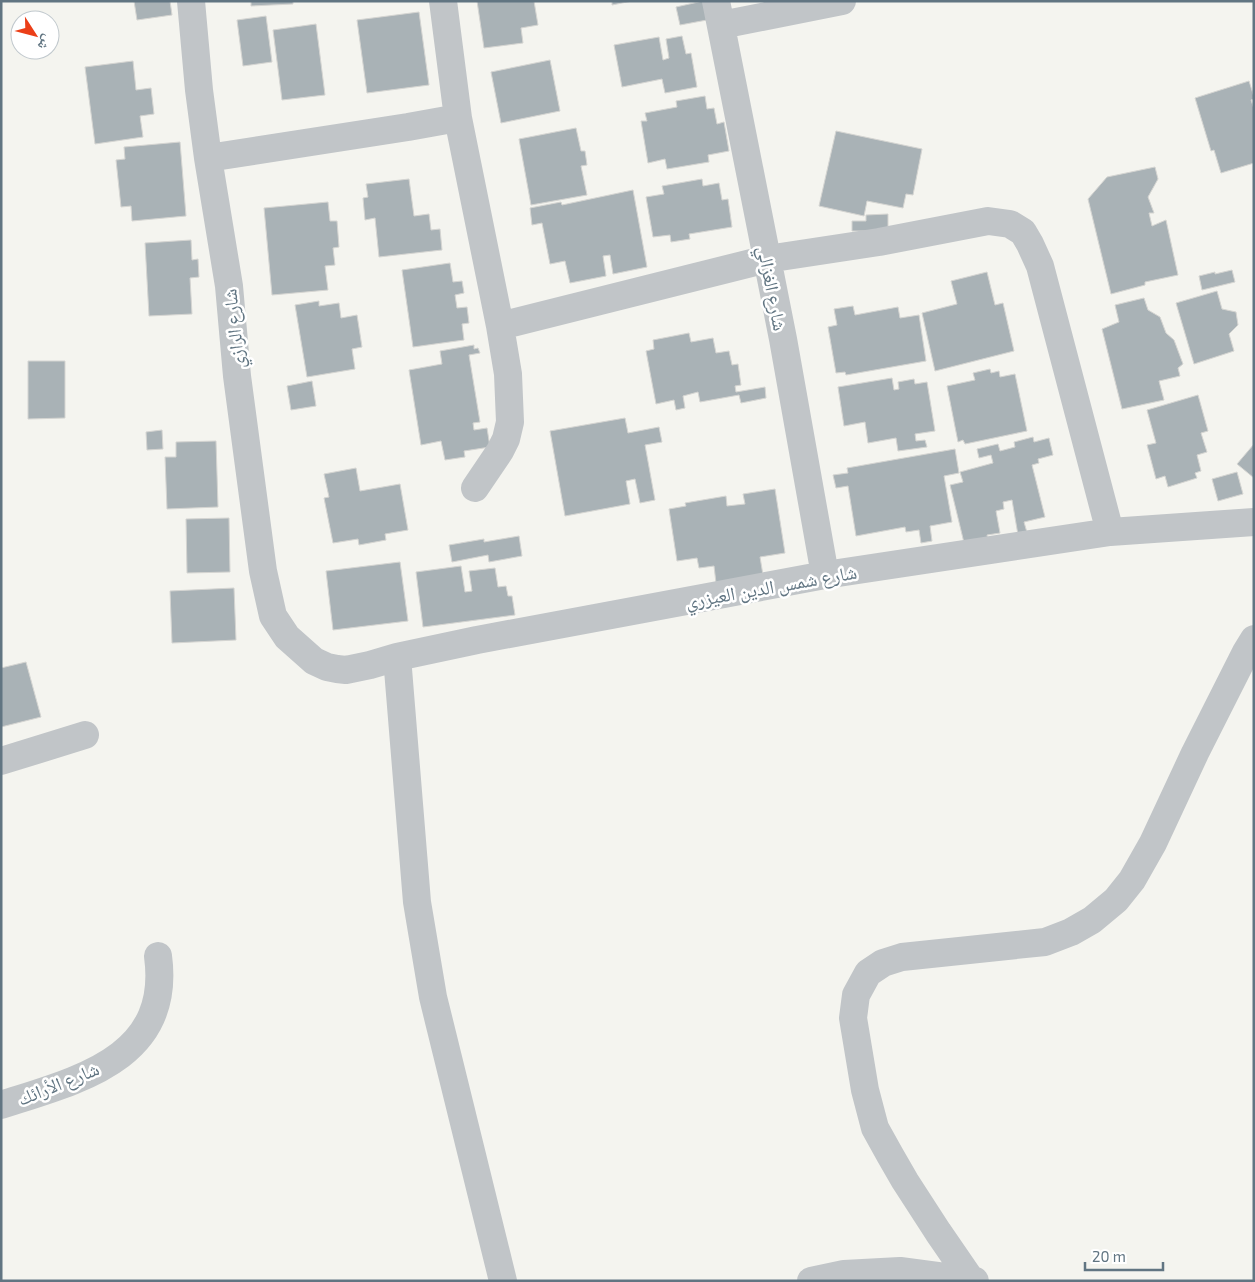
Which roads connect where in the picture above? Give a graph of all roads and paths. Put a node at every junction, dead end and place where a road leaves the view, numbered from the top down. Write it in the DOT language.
graph roads {
  1 [pos="191,1"];
  2 [pos="442,1"];
  3 [pos="842,1"];
  4 [pos="718,13"];
  5 [pos="458,118"];
  6 [pos="208,158"];
  7 [pos="767,259"];
  8 [pos="500,326"];
  9 [pos="474,488"];
  10 [pos="1254,522"];
  11 [pos="1110,532"];
  12 [pos="825,575"];
  13 [pos="1254,639"];
  14 [pos="298,648"];
  15 [pos="397,657"];
  16 [pos="85,735"];
  17 [pos="1,761"];
  18 [pos="158,956"];
  19 [pos="1,1105"];
  20 [pos="973,1280"];
  21 [pos="504,1281"];
  22 [pos="811,1281"];
  1 -- 6 [label="street, شارع الرازي"];
  2 -- 5 [label="street"];
  3 -- 4 [label="street"];
  4 -- 7 [label="street, شارع الغزالي"];
  5 -- 6 [label="street"];
  5 -- 8 [label="street"];
  6 -- 14 [label="street, شارع الرازي"];
  7 -- 8 [label="street"];
  7 -- 11 [label="street"];
  7 -- 12 [label="street, شارع الغزالي"];
  8 -- 9 [label="street"];
  10 -- 11 [label="street, شارع شمس الدين العيزري"];
  11 -- 12 [label="street, شارع شمس الدين العيزري"];
  12 -- 15 [label="street, شارع شمس الدين العيزري"];
  13 -- 20 [label="street"];
  14 -- 15 [label="street, شارع شمس الدين العيزري"];
  15 -- 21 [label="street"];
  16 -- 17 [label="street"];
  18 -- 19 [label="street, شارع الأرائك"];
  20 -- 22 [label="street"];
}
